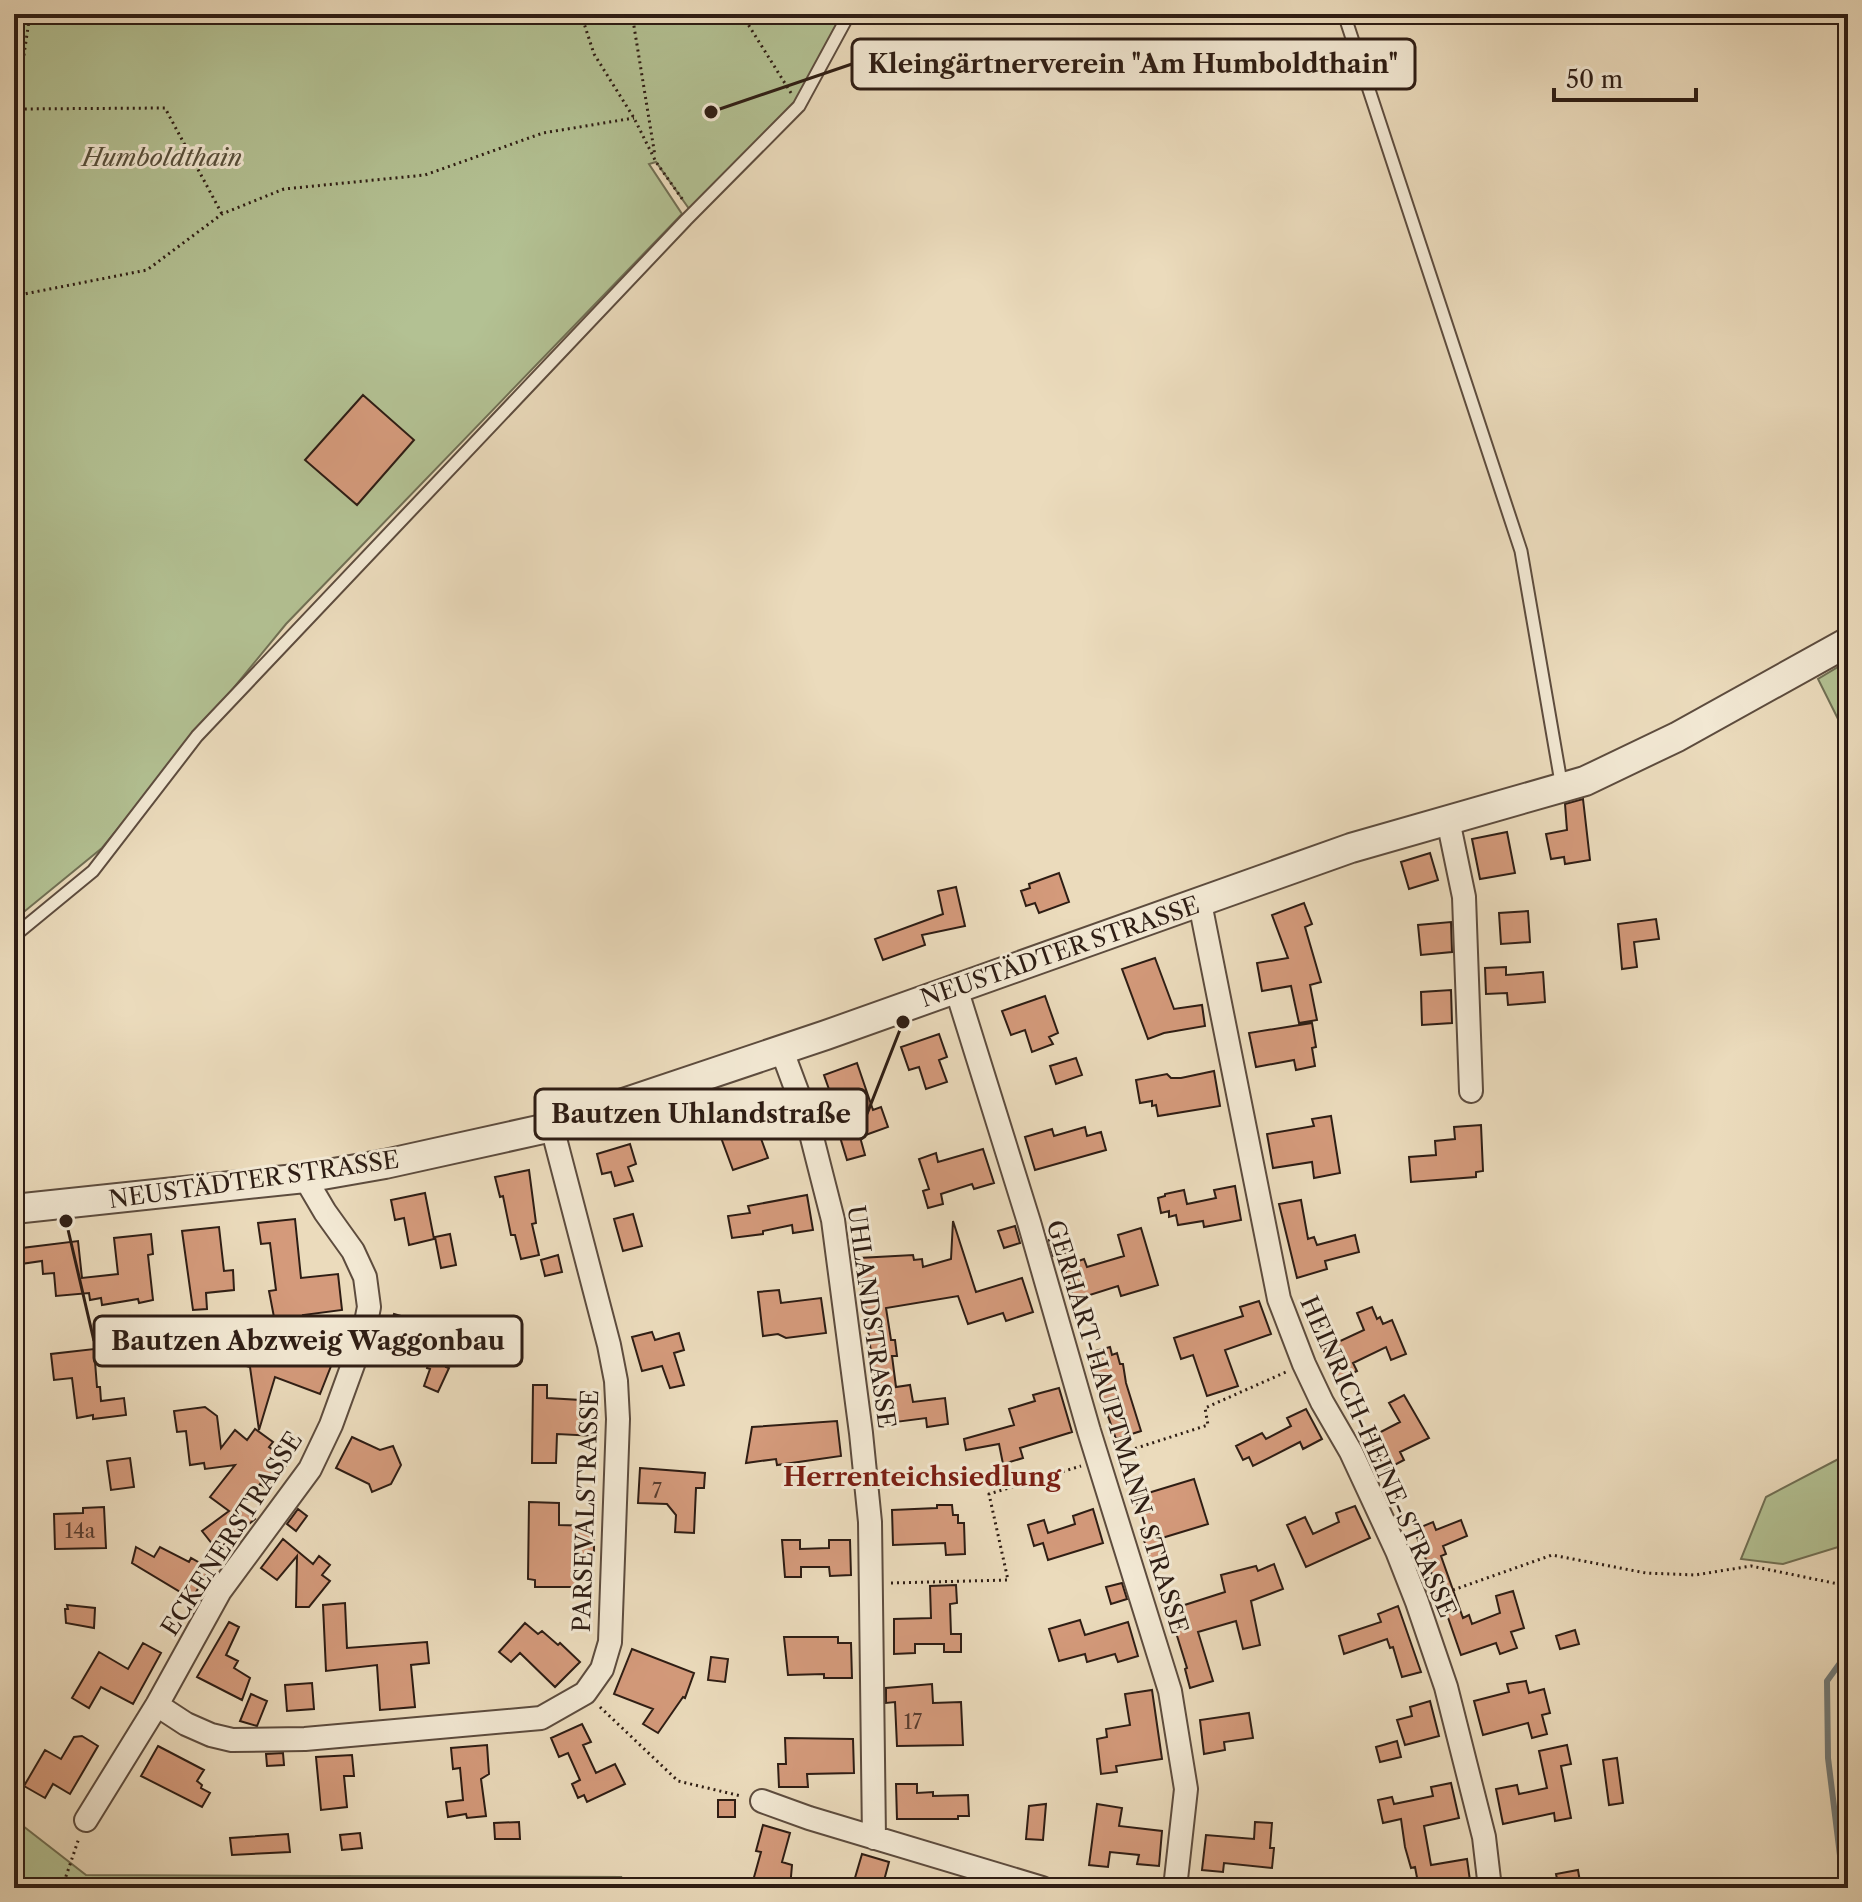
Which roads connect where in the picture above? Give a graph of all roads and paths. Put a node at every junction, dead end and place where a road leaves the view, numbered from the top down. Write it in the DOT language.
graph roads {
  1 [pos="30,14"];
  2 [pos="581,14"];
  3 [pos="632,14"];
  4 [pos="745,14"];
  5 [pos="849,14"];
  6 [pos="1344,14"];
  7 [pos="799,106"];
  8 [pos="15,109"];
  9 [pos="14,118"];
  10 [pos="634,118"];
  11 [pos="656,162"];
  12 [pos="692,213"];
  13 [pos="222,214"];
  14 [pos="14,296"];
  15 [pos="1848,642"];
  16 [pos="1562,789"];
  17 [pos="1448,820"];
  18 [pos="1200,903"];
  19 [pos="14,936"];
  20 [pos="956,988"];
  21 [pos="782,1051"];
  22 [pos="1471,1091"];
  23 [pos="552,1127"];
  24 [pos="305,1178"];
  25 [pos="14,1209"];
  26 [pos="1304,1364"];
  27 [pos="1098,1460"];
  28 [pos="870,1583"];
  29 [pos="1848,1586"];
  30 [pos="1417,1602"];
  31 [pos="585,1693"];
  32 [pos="157,1705"];
  33 [pos="762,1801"];
  34 [pos="86,1820"];
  35 [pos="874,1838"];
  36 [pos="62,1888"];
  37 [pos="1042,1888"];
  38 [pos="1175,1888"];
  39 [pos="1490,1888"];
  1 -- 8 [label="path"];
  2 -- 10 [label="path"];
  3 -- 11 [label="path"];
  4 -- 7 [label="path"];
  5 -- 7 [label="lane"];
  6 -- 16 [label="lane"];
  7 -- 12 [label="lane"];
  8 -- 9 [label="path"];
  8 -- 13 [label="path"];
  10 -- 11 [label="path"];
  10 -- 13 [label="path"];
  11 -- 12 [label="path"];
  12 -- 19 [label="lane"];
  13 -- 14 [label="path"];
  15 -- 16 [label="street, NEUSTÄDTER STRASSE"];
  16 -- 17 [label="street, NEUSTÄDTER STRASSE"];
  17 -- 18 [label="street, NEUSTÄDTER STRASSE"];
  17 -- 22 [label="street"];
  18 -- 20 [label="street, NEUSTÄDTER STRASSE"];
  18 -- 26 [label="street, HEINRICH-HEINE-STRASSE"];
  20 -- 21 [label="street, NEUSTÄDTER STRASSE"];
  20 -- 27 [label="street, GERHART-HAUPTMANN-STRASSE"];
  21 -- 23 [label="street, NEUSTÄDTER STRASSE"];
  21 -- 28 [label="street, UHLANDSTRASSE"];
  23 -- 24 [label="street, NEUSTÄDTER STRASSE"];
  23 -- 31 [label="street, PARSEVALSTRASSE"];
  24 -- 25 [label="street, NEUSTÄDTER STRASSE"];
  24 -- 32 [label="street, ECKENERSTRASSE"];
  26 -- 27 [label="path"];
  26 -- 30 [label="street, HEINRICH-HEINE-STRASSE"];
  27 -- 28 [label="path"];
  27 -- 38 [label="street, GERHART-HAUPTMANN-STRASSE"];
  28 -- 35 [label="street, UHLANDSTRASSE"];
  29 -- 30 [label="path"];
  30 -- 39 [label="street, HEINRICH-HEINE-STRASSE"];
  31 -- 32 [label="street"];
  31 -- 33 [label="path"];
  32 -- 34 [label="street, ECKENERSTRASSE"];
  33 -- 35 [label="street"];
  34 -- 36 [label="path"];
  35 -- 37 [label="street"];
}
